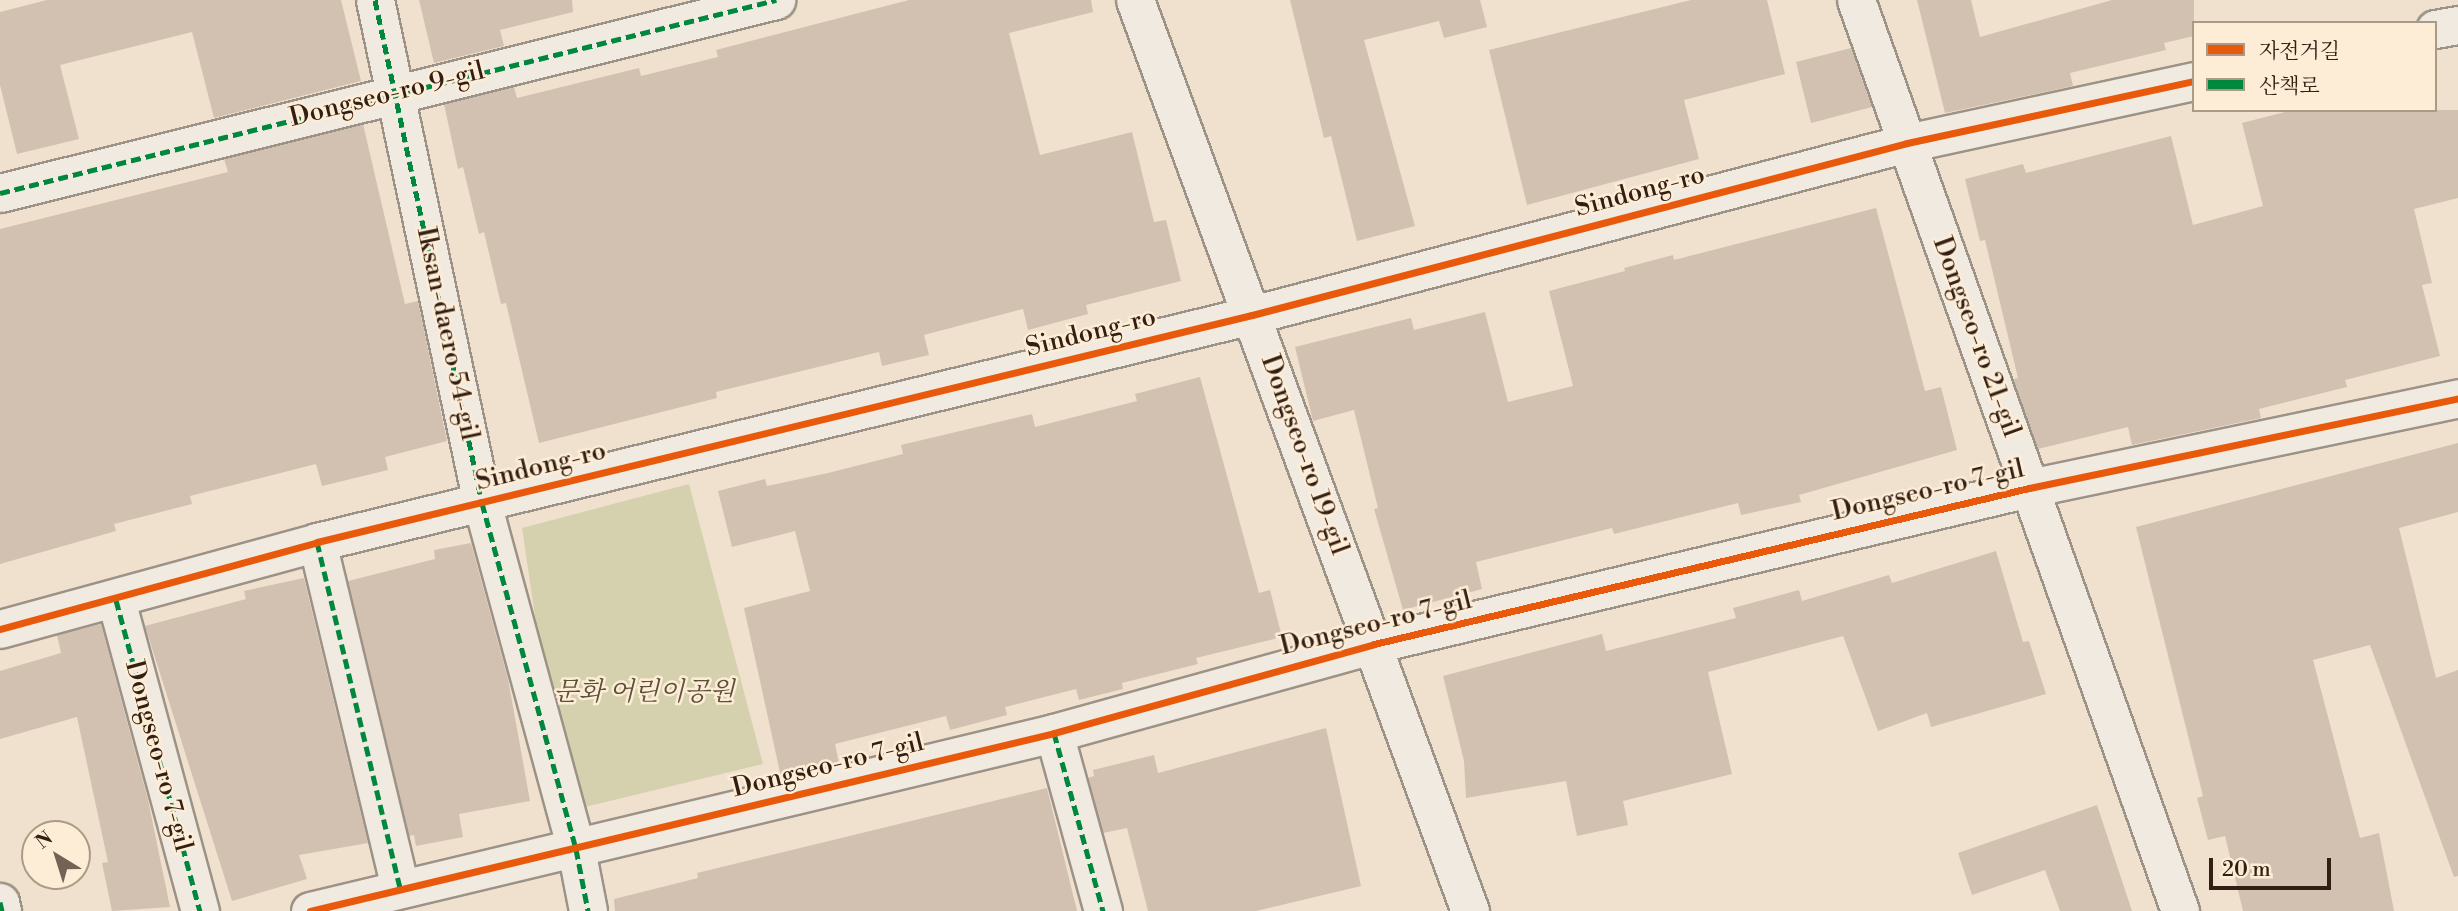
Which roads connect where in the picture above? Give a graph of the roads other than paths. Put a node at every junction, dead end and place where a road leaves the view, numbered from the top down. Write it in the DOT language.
graph roads {
  1 [pos="375,0"];
  2 [pos="776,0"];
  3 [pos="1135,0"];
  4 [pos="1856,0"];
  5 [pos="2458,25"];
  6 [pos="2437,30"];
  7 [pos="2192,81"];
  8 [pos="397,92"];
  9 [pos="1907,143"];
  10 [pos="0,193"];
  11 [pos="1252,315"];
  12 [pos="2458,398"];
  13 [pos="2029,488"];
  14 [pos="482,503"];
  15 [pos="317,542"];
  16 [pos="116,600"];
  17 [pos="0,629"];
  18 [pos="1374,644"];
  19 [pos="1054,733"];
  20 [pos="576,849"];
  21 [pos="400,887"];
  22 [pos="0,902"];
  23 [pos="2,911"];
  24 [pos="200,911"];
  25 [pos="310,911"];
  26 [pos="588,911"];
  27 [pos="1103,911"];
  28 [pos="1470,911"];
  29 [pos="2180,911"];
  1 -- 8 [label="street, Iksan-daero 54-gil"];
  2 -- 8 [label="street, Dongseo-ro 9-gil"];
  3 -- 11 [label="street, Dongseo-ro 19-gil"];
  4 -- 9 [label="street, Dongseo-ro 21-gil"];
  5 -- 6 [label="street"];
  7 -- 9 [label="street, Sindong-ro"];
  8 -- 10 [label="street, Dongseo-ro 9-gil"];
  8 -- 14 [label="street, Iksan-daero 54-gil"];
  9 -- 11 [label="street, Sindong-ro"];
  9 -- 13 [label="street, Dongseo-ro 21-gil"];
  11 -- 14 [label="street, Sindong-ro"];
  11 -- 18 [label="street, Dongseo-ro 19-gil"];
  12 -- 13 [label="street, Dongseo-ro 7-gil"];
  13 -- 18 [label="street, Dongseo-ro 7-gil"];
  13 -- 29 [label="street, Dongseo-ro 21-gil"];
  14 -- 15 [label="street, Sindong-ro"];
  14 -- 20 [label="street, Iksan-daero 54-gil"];
  15 -- 16 [label="street, Sindong-ro"];
  15 -- 21 [label="street"];
  16 -- 17 [label="street, Sindong-ro"];
  16 -- 24 [label="street, Dongseo-ro 7-gil"];
  18 -- 19 [label="street, Dongseo-ro 7-gil"];
  18 -- 28 [label="street, Dongseo-ro 19-gil"];
  19 -- 20 [label="street, Dongseo-ro 7-gil"];
  19 -- 27 [label="street"];
  20 -- 21 [label="street, Dongseo-ro 7-gil"];
  20 -- 26 [label="street, Iksan-daero 54-gil"];
  21 -- 25 [label="street, Dongseo-ro 7-gil"];
  22 -- 23 [label="street"];
}
